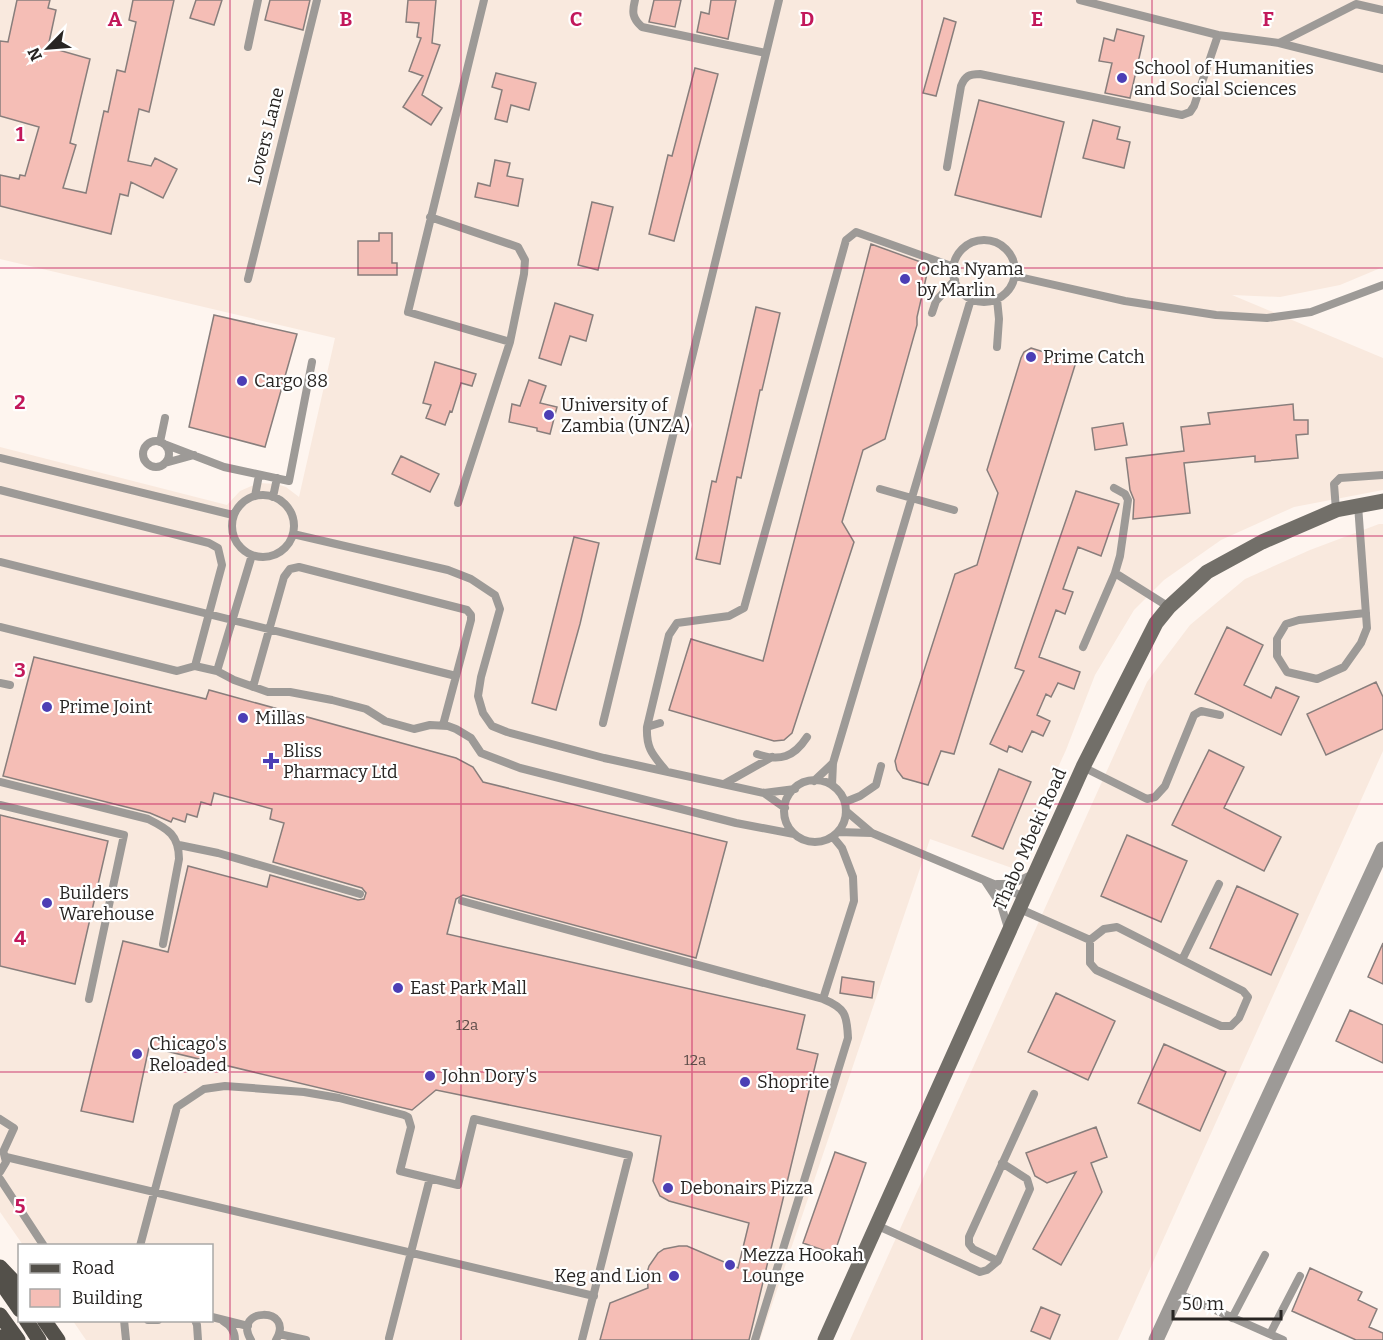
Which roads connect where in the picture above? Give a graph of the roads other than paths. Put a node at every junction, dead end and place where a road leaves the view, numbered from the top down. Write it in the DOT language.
graph roads {
  1 [pos="258,0"];
  2 [pos="317,0"];
  3 [pos="484,0"];
  4 [pos="635,0"];
  5 [pos="779,0"];
  6 [pos="1080,0"];
  7 [pos="1383,10"];
  8 [pos="1218,35"];
  9 [pos="1278,43"];
  10 [pos="248,47"];
  11 [pos="766,54"];
  12 [pos="1383,69"];
  13 [pos="947,167"];
  14 [pos="430,218"];
  15 [pos="954,267"];
  16 [pos="1015,276"];
  17 [pos="248,279"];
  18 [pos="955,280"];
  19 [pos="1383,285"];
  20 [pos="971,299"];
  21 [pos="997,299"];
  22 [pos="932,313"];
  23 [pos="510,342"];
  24 [pos="997,346"];
  25 [pos="312,362"];
  26 [pos="165,418"];
  27 [pos="162,443"];
  28 [pos="194,455"];
  29 [pos="0,458"];
  30 [pos="165,463"];
  31 [pos="259,475"];
  32 [pos="1383,475"];
  33 [pos="277,478"];
  34 [pos="1113,488"];
  35 [pos="880,489"];
  36 [pos="0,490"];
  37 [pos="255,496"];
  38 [pos="273,497"];
  39 [pos="912,498"];
  40 [pos="1383,501"];
  41 [pos="458,503"];
  42 [pos="1358,505"];
  43 [pos="954,510"];
  44 [pos="1336,510"];
  45 [pos="233,515"];
  46 [pos="293,534"];
  47 [pos="252,555"];
  48 [pos="0,562"];
  49 [pos="1115,573"];
  50 [pos="1169,607"];
  51 [pos="1366,613"];
  52 [pos="208,614"];
  53 [pos="232,620"];
  54 [pos="0,627"];
  55 [pos="268,629"];
  56 [pos="1083,647"];
  57 [pos="195,666"];
  58 [pos="217,671"];
  59 [pos="456,676"];
  60 [pos="0,683"];
  61 [pos="10,685"];
  62 [pos="253,687"];
  63 [pos="1220,715"];
  64 [pos="603,723"];
  65 [pos="660,723"];
  66 [pos="443,725"];
  67 [pos="647,727"];
  68 [pos="807,737"];
  69 [pos="757,754"];
  70 [pos="773,757"];
  71 [pos="833,764"];
  72 [pos="881,766"];
  73 [pos="1083,767"];
  74 [pos="666,771"];
  75 [pos="814,781"];
  76 [pos="0,782"];
  77 [pos="724,784"];
  78 [pos="832,785"];
  79 [pos="795,789"];
  80 [pos="764,793"];
  81 [pos="0,805"];
  82 [pos="846,806"];
  83 [pos="784,808"];
  84 [pos="872,833"];
  85 [pos="794,834"];
  86 [pos="836,834"];
  87 [pos="179,845"];
  88 [pos="1383,849"];
  89 [pos="1037,872"];
  90 [pos="985,880"];
  91 [pos="1219,884"];
  92 [pos="360,894"];
  93 [pos="462,902"];
  94 [pos="1022,903"];
  95 [pos="1009,933"];
  96 [pos="1090,940"];
  97 [pos="163,944"];
  98 [pos="1182,960"];
  99 [pos="89,999"];
  100 [pos="823,999"];
  101 [pos="1034,1094"];
  102 [pos="0,1119"];
  103 [pos="3,1153"];
  104 [pos="1002,1163"];
  105 [pos="0,1172"];
  106 [pos="430,1178"];
  107 [pos="0,1179"];
  108 [pos="154,1191"];
  109 [pos="876,1225"];
  110 [pos="43,1244"];
  111 [pos="140,1244"];
  112 [pos="410,1252"];
  113 [pos="1265,1255"];
  114 [pos="998,1261"];
  115 [pos="0,1268"];
  116 [pos="1300,1276"];
  117 [pos="0,1281"];
  118 [pos="18,1286"];
  119 [pos="1177,1293"];
  120 [pos="594,1296"];
  121 [pos="18,1307"];
  122 [pos="838,1314"];
  123 [pos="0,1315"];
  124 [pos="216,1318"];
  125 [pos="1232,1318"];
  126 [pos="27,1322"];
  127 [pos="45,1322"];
  128 [pos="124,1322"];
  129 [pos="196,1322"];
  130 [pos="248,1326"];
  131 [pos="1270,1334"];
  132 [pos="278,1337"];
  133 [pos="387,1339"];
  134 [pos="18,1340"];
  135 [pos="39,1340"];
  136 [pos="58,1340"];
  137 [pos="126,1340"];
  138 [pos="198,1340"];
  139 [pos="235,1340"];
  140 [pos="251,1340"];
  141 [pos="306,1340"];
  142 [pos="582,1340"];
  143 [pos="755,1340"];
  144 [pos="820,1340"];
  145 [pos="825,1340"];
  146 [pos="1156,1340"];
  147 [pos="1283,1340"];
  1 -- 10 [label="lane"];
  2 -- 17 [label="lane, Lovers Lane"];
  3 -- 14 [label="lane"];
  4 -- 11 [label="lane"];
  5 -- 11 [label="lane"];
  6 -- 8 [label="lane"];
  7 -- 9 [label="lane"];
  8 -- 9 [label="lane"];
  8 -- 13 [label="lane"];
  9 -- 12 [label="lane"];
  11 -- 64 [label="lane"];
  14 -- 23 [label="lane"];
  14 -- 23 [label="lane"];
  15 -- 16 [label="lane"];
  15 -- 18 [label="lane"];
  15 -- 67 [label="lane"];
  16 -- 19 [label="lane"];
  16 -- 21 [label="lane"];
  18 -- 20 [label="lane"];
  18 -- 22 [label="lane"];
  20 -- 21 [label="lane"];
  20 -- 39 [label="lane"];
  21 -- 24 [label="lane"];
  23 -- 41 [label="lane"];
  25 -- 33 [label="lane"];
  26 -- 27 [label="lane"];
  27 -- 28 [label="lane"];
  27 -- 30 [label="lane"];
  27 -- 30 [label="lane"];
  28 -- 30 [label="lane"];
  28 -- 31 [label="lane"];
  29 -- 45 [label="lane"];
  31 -- 33 [label="lane"];
  31 -- 37 [label="lane"];
  32 -- 44 [label="lane"];
  33 -- 38 [label="lane"];
  34 -- 49 [label="lane"];
  35 -- 39 [label="lane"];
  36 -- 52 [label="lane"];
  37 -- 38 [label="lane"];
  37 -- 45 [label="lane"];
  38 -- 46 [label="lane"];
  39 -- 43 [label="lane"];
  39 -- 71 [label="lane"];
  40 -- 42 [label="main road, Thabo Mbeki Road"];
  42 -- 44 [label="main road, Thabo Mbeki Road"];
  42 -- 51 [label="lane"];
  44 -- 50 [label="main road, Thabo Mbeki Road"];
  45 -- 47 [label="lane"];
  46 -- 47 [label="lane"];
  46 -- 74 [label="lane"];
  47 -- 53 [label="lane"];
  48 -- 52 [label="lane"];
  49 -- 50 [label="lane"];
  49 -- 56 [label="lane"];
  50 -- 73 [label="main road, Thabo Mbeki Road"];
  51 -- 51 [label="lane"];
  52 -- 53 [label="lane"];
  52 -- 57 [label="lane"];
  53 -- 55 [label="lane"];
  53 -- 58 [label="lane"];
  54 -- 57 [label="lane"];
  55 -- 59 [label="lane"];
  55 -- 59 [label="lane"];
  55 -- 62 [label="lane"];
  57 -- 58 [label="lane"];
  58 -- 62 [label="lane"];
  59 -- 66 [label="lane"];
  60 -- 61 [label="lane"];
  62 -- 66 [label="lane"];
  63 -- 73 [label="lane"];
  65 -- 67 [label="lane"];
  66 -- 85 [label="lane"];
  67 -- 74 [label="lane"];
  68 -- 70 [label="lane"];
  69 -- 70 [label="lane"];
  70 -- 77 [label="lane"];
  71 -- 75 [label="lane"];
  71 -- 78 [label="lane"];
  72 -- 82 [label="lane"];
  73 -- 89 [label="main road, Thabo Mbeki Road"];
  74 -- 77 [label="lane"];
  75 -- 78 [label="lane"];
  75 -- 79 [label="lane"];
  76 -- 87 [label="lane"];
  77 -- 80 [label="lane"];
  78 -- 82 [label="lane"];
  79 -- 80 [label="lane"];
  79 -- 83 [label="lane"];
  80 -- 83 [label="lane"];
  81 -- 99 [label="lane"];
  82 -- 84 [label="lane"];
  82 -- 86 [label="lane"];
  83 -- 85 [label="lane"];
  84 -- 86 [label="lane"];
  84 -- 90 [label="lane"];
  85 -- 86 [label="lane"];
  86 -- 100 [label="lane"];
  87 -- 92 [label="lane"];
  87 -- 97 [label="lane"];
  88 -- 119 [label="street"];
  89 -- 90 [label="lane"];
  89 -- 94 [label="main road, Thabo Mbeki Road"];
  90 -- 94 [label="lane"];
  90 -- 95 [label="lane"];
  91 -- 98 [label="lane"];
  93 -- 100 [label="lane"];
  94 -- 95 [label="main road, Thabo Mbeki Road"];
  94 -- 96 [label="lane"];
  95 -- 109 [label="main road, Thabo Mbeki Road"];
  96 -- 98 [label="lane"];
  96 -- 98 [label="lane"];
  100 -- 143 [label="lane"];
  101 -- 104 [label="lane"];
  102 -- 103 [label="lane"];
  103 -- 105 [label="lane"];
  103 -- 108 [label="lane"];
  104 -- 114 [label="lane"];
  104 -- 114 [label="lane"];
  106 -- 108 [label="lane"];
  106 -- 112 [label="lane"];
  106 -- 120 [label="lane"];
  107 -- 110 [label="lane"];
  108 -- 111 [label="lane"];
  108 -- 112 [label="lane"];
  109 -- 114 [label="lane"];
  109 -- 122 [label="main road, Thabo Mbeki Road"];
  112 -- 120 [label="lane"];
  112 -- 133 [label="lane"];
  113 -- 125 [label="lane"];
  115 -- 118 [label="main road"];
  116 -- 131 [label="lane"];
  117 -- 121 [label="main road"];
  119 -- 125 [label="lane"];
  119 -- 146 [label="street"];
  120 -- 142 [label="lane"];
  122 -- 144 [label="main road, Thabo Mbeki Road"];
  122 -- 145 [label="main road, Thabo Mbeki Road"];
  123 -- 134 [label="main road"];
  124 -- 130 [label="lane"];
  124 -- 139 [label="lane"];
  125 -- 131 [label="lane"];
  126 -- 135 [label="main road"];
  127 -- 136 [label="main road"];
  128 -- 137 [label="lane"];
  129 -- 138 [label="lane"];
  130 -- 132 [label="lane"];
  130 -- 140 [label="lane"];
  131 -- 147 [label="lane"];
  132 -- 141 [label="lane"];
}
